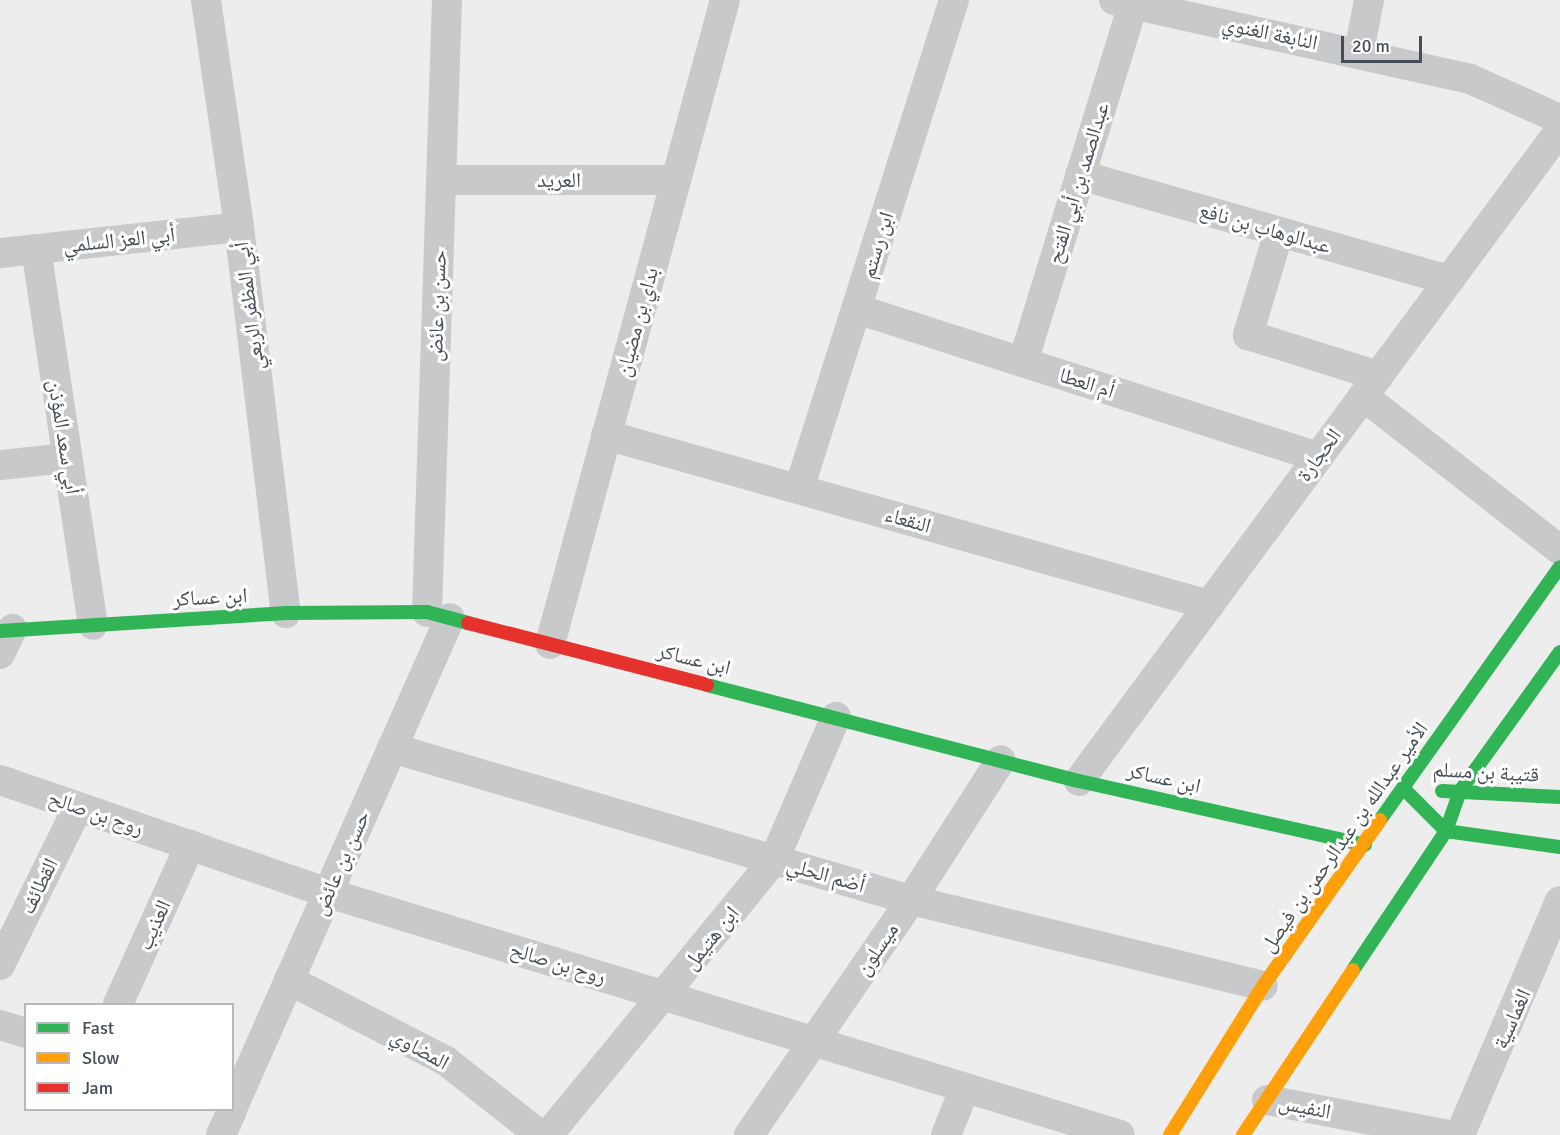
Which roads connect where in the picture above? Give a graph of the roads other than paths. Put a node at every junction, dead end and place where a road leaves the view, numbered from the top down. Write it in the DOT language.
graph roads {
  1 [pos="206,0"];
  2 [pos="447,0"];
  3 [pos="725,0"];
  4 [pos="954,0"];
  5 [pos="1370,0"];
  6 [pos="1124,2"];
  7 [pos="1359,52"];
  8 [pos="1560,119"];
  9 [pos="1560,130"];
  10 [pos="1080,175"];
  11 [pos="441,180"];
  12 [pos="676,180"];
  13 [pos="239,227"];
  14 [pos="1279,232"];
  15 [pos="36,249"];
  16 [pos="0,253"];
  17 [pos="1449,280"];
  18 [pos="857,309"];
  19 [pos="1023,362"];
  20 [pos="1371,386"];
  21 [pos="606,435"];
  22 [pos="1318,457"];
  23 [pos="68,458"];
  24 [pos="0,465"];
  25 [pos="800,489"];
  26 [pos="1560,550"];
  27 [pos="1560,567"];
  28 [pos="1209,605"];
  29 [pos="286,614"];
  30 [pos="438,615"];
  31 [pos="93,624"];
  32 [pos="4,638"];
  33 [pos="550,644"];
  34 [pos="1560,652"];
  35 [pos="836,717"];
  36 [pos="392,748"];
  37 [pos="1001,760"];
  38 [pos="0,780"];
  39 [pos="1079,781"];
  40 [pos="1404,789"];
  41 [pos="1460,791"];
  42 [pos="1560,797"];
  43 [pos="78,807"];
  44 [pos="1446,831"];
  45 [pos="190,845"];
  46 [pos="1365,845"];
  47 [pos="1560,847"];
  48 [pos="774,860"];
  49 [pos="328,893"];
  50 [pos="911,900"];
  51 [pos="1560,901"];
  52 [pos="0,965"];
  53 [pos="289,980"];
  54 [pos="1263,986"];
  55 [pos="664,996"];
  56 [pos="119,1003"];
  57 [pos="0,1025"];
  58 [pos="24,1033"];
  59 [pos="813,1042"];
  60 [pos="965,1088"];
  61 [pos="1267,1100"];
  62 [pos="234,1102"];
  63 [pos="230,1111"];
  64 [pos="1430,1134"];
  65 [pos="221,1135"];
  66 [pos="540,1135"];
  67 [pos="548,1135"];
  68 [pos="749,1135"];
  69 [pos="946,1135"];
  70 [pos="1120,1135"];
  71 [pos="1170,1135"];
  72 [pos="1243,1135"];
  73 [pos="1460,1135"];
  1 -- 13 [label="street, أبي المظفر الربعي"];
  2 -- 11 [label="street, حسن بن عائض"];
  3 -- 12 [label="street, بداي بن مضيان"];
  4 -- 18 [label="street, ابن رستم"];
  5 -- 7 [label="street"];
  6 -- 7 [label="street, النابغة الغنوي"];
  6 -- 10 [label="street, عبدالصمد بن أبي الفتح"];
  7 -- 8 [label="street, النابغة الغنوي"];
  9 -- 17 [label="street, الحجارة"];
  10 -- 14 [label="street, عبدالوهاب بن نافع"];
  10 -- 19 [label="street, عبدالصمد بن أبي الفتح"];
  11 -- 12 [label="street, العريد"];
  11 -- 30 [label="street, حسن بن عائض"];
  12 -- 21 [label="street, بداي بن مضيان"];
  13 -- 15 [label="street, أبي العز السلمي"];
  13 -- 29 [label="street, أبي المظفر الربعي"];
  14 -- 17 [label="street, عبدالوهاب بن نافع"];
  14 -- 20 [label="street"];
  15 -- 16 [label="street, أبي العز السلمي"];
  15 -- 23 [label="street, أبي سعد المؤذن"];
  17 -- 20 [label="street, الحجارة"];
  18 -- 19 [label="street, أم العطا"];
  18 -- 25 [label="street, ابن رستم"];
  19 -- 22 [label="street, أم العطا"];
  20 -- 22 [label="street, الحجارة"];
  20 -- 26 [label="street"];
  21 -- 25 [label="street, النقعاء"];
  21 -- 33 [label="street, بداي بن مضيان"];
  22 -- 28 [label="street, الحجارة"];
  23 -- 24 [label="street"];
  23 -- 31 [label="street, أبي سعد المؤذن"];
  25 -- 28 [label="street, النقعاء"];
  27 -- 40 [label="street, الأمير عبدالله بن عبدالرحمن بن فيصل"];
  28 -- 39 [label="street, الحجارة"];
  29 -- 30 [label="street, ابن عساكر"];
  29 -- 31 [label="street, ابن عساكر"];
  30 -- 33 [label="street, ابن عساكر"];
  30 -- 36 [label="street, حسن بن عائض"];
  31 -- 32 [label="street, ابن عساكر"];
  33 -- 35 [label="street, ابن عساكر"];
  34 -- 41 [label="street"];
  35 -- 37 [label="street, ابن عساكر"];
  35 -- 48 [label="street, ابن هتيمل"];
  36 -- 48 [label="street, أضم الحلي"];
  36 -- 49 [label="street, حسن بن عائض"];
  37 -- 39 [label="street, ابن عساكر"];
  37 -- 50 [label="street, ميسلون"];
  38 -- 43 [label="street, روح بن صالح"];
  39 -- 46 [label="street, ابن عساكر"];
  40 -- 41 [label="street, قتيبة بن مسلم"];
  40 -- 44 [label="street, قتيبة بن مسلم"];
  40 -- 46 [label="street, الأمير عبدالله بن عبدالرحمن بن فيصل"];
  41 -- 42 [label="street, قتيبة بن مسلم"];
  41 -- 44 [label="street"];
  43 -- 45 [label="street, روح بن صالح"];
  43 -- 52 [label="street, القطائف"];
  44 -- 47 [label="street"];
  44 -- 61 [label="street"];
  45 -- 49 [label="street, روح بن صالح"];
  45 -- 56 [label="street, العذيب"];
  46 -- 54 [label="street, الأمير عبدالله بن عبدالرحمن بن فيصل"];
  48 -- 50 [label="street, أضم الحلي"];
  48 -- 55 [label="street, ابن هتيمل"];
  49 -- 53 [label="street, حسن بن عائض"];
  49 -- 55 [label="street, روح بن صالح"];
  50 -- 54 [label="street, أضم الحلي"];
  50 -- 59 [label="street, ميسلون"];
  51 -- 73 [label="street, الغماسية"];
  53 -- 62 [label="street, حسن بن عائض"];
  53 -- 66 [label="street, المضاوي"];
  54 -- 71 [label="street, الأمير عبدالله بن عبدالرحمن بن فيصل"];
  55 -- 59 [label="street, روح بن صالح"];
  55 -- 67 [label="street, ابن هتيمل"];
  57 -- 58 [label="street"];
  59 -- 60 [label="street, روح بن صالح"];
  59 -- 68 [label="street, ميسلون"];
  60 -- 69 [label="street"];
  60 -- 70 [label="street, روح بن صالح"];
  61 -- 64 [label="street, النفيس"];
  61 -- 72 [label="street"];
  63 -- 65 [label="street, حسن بن عائض"];
}
